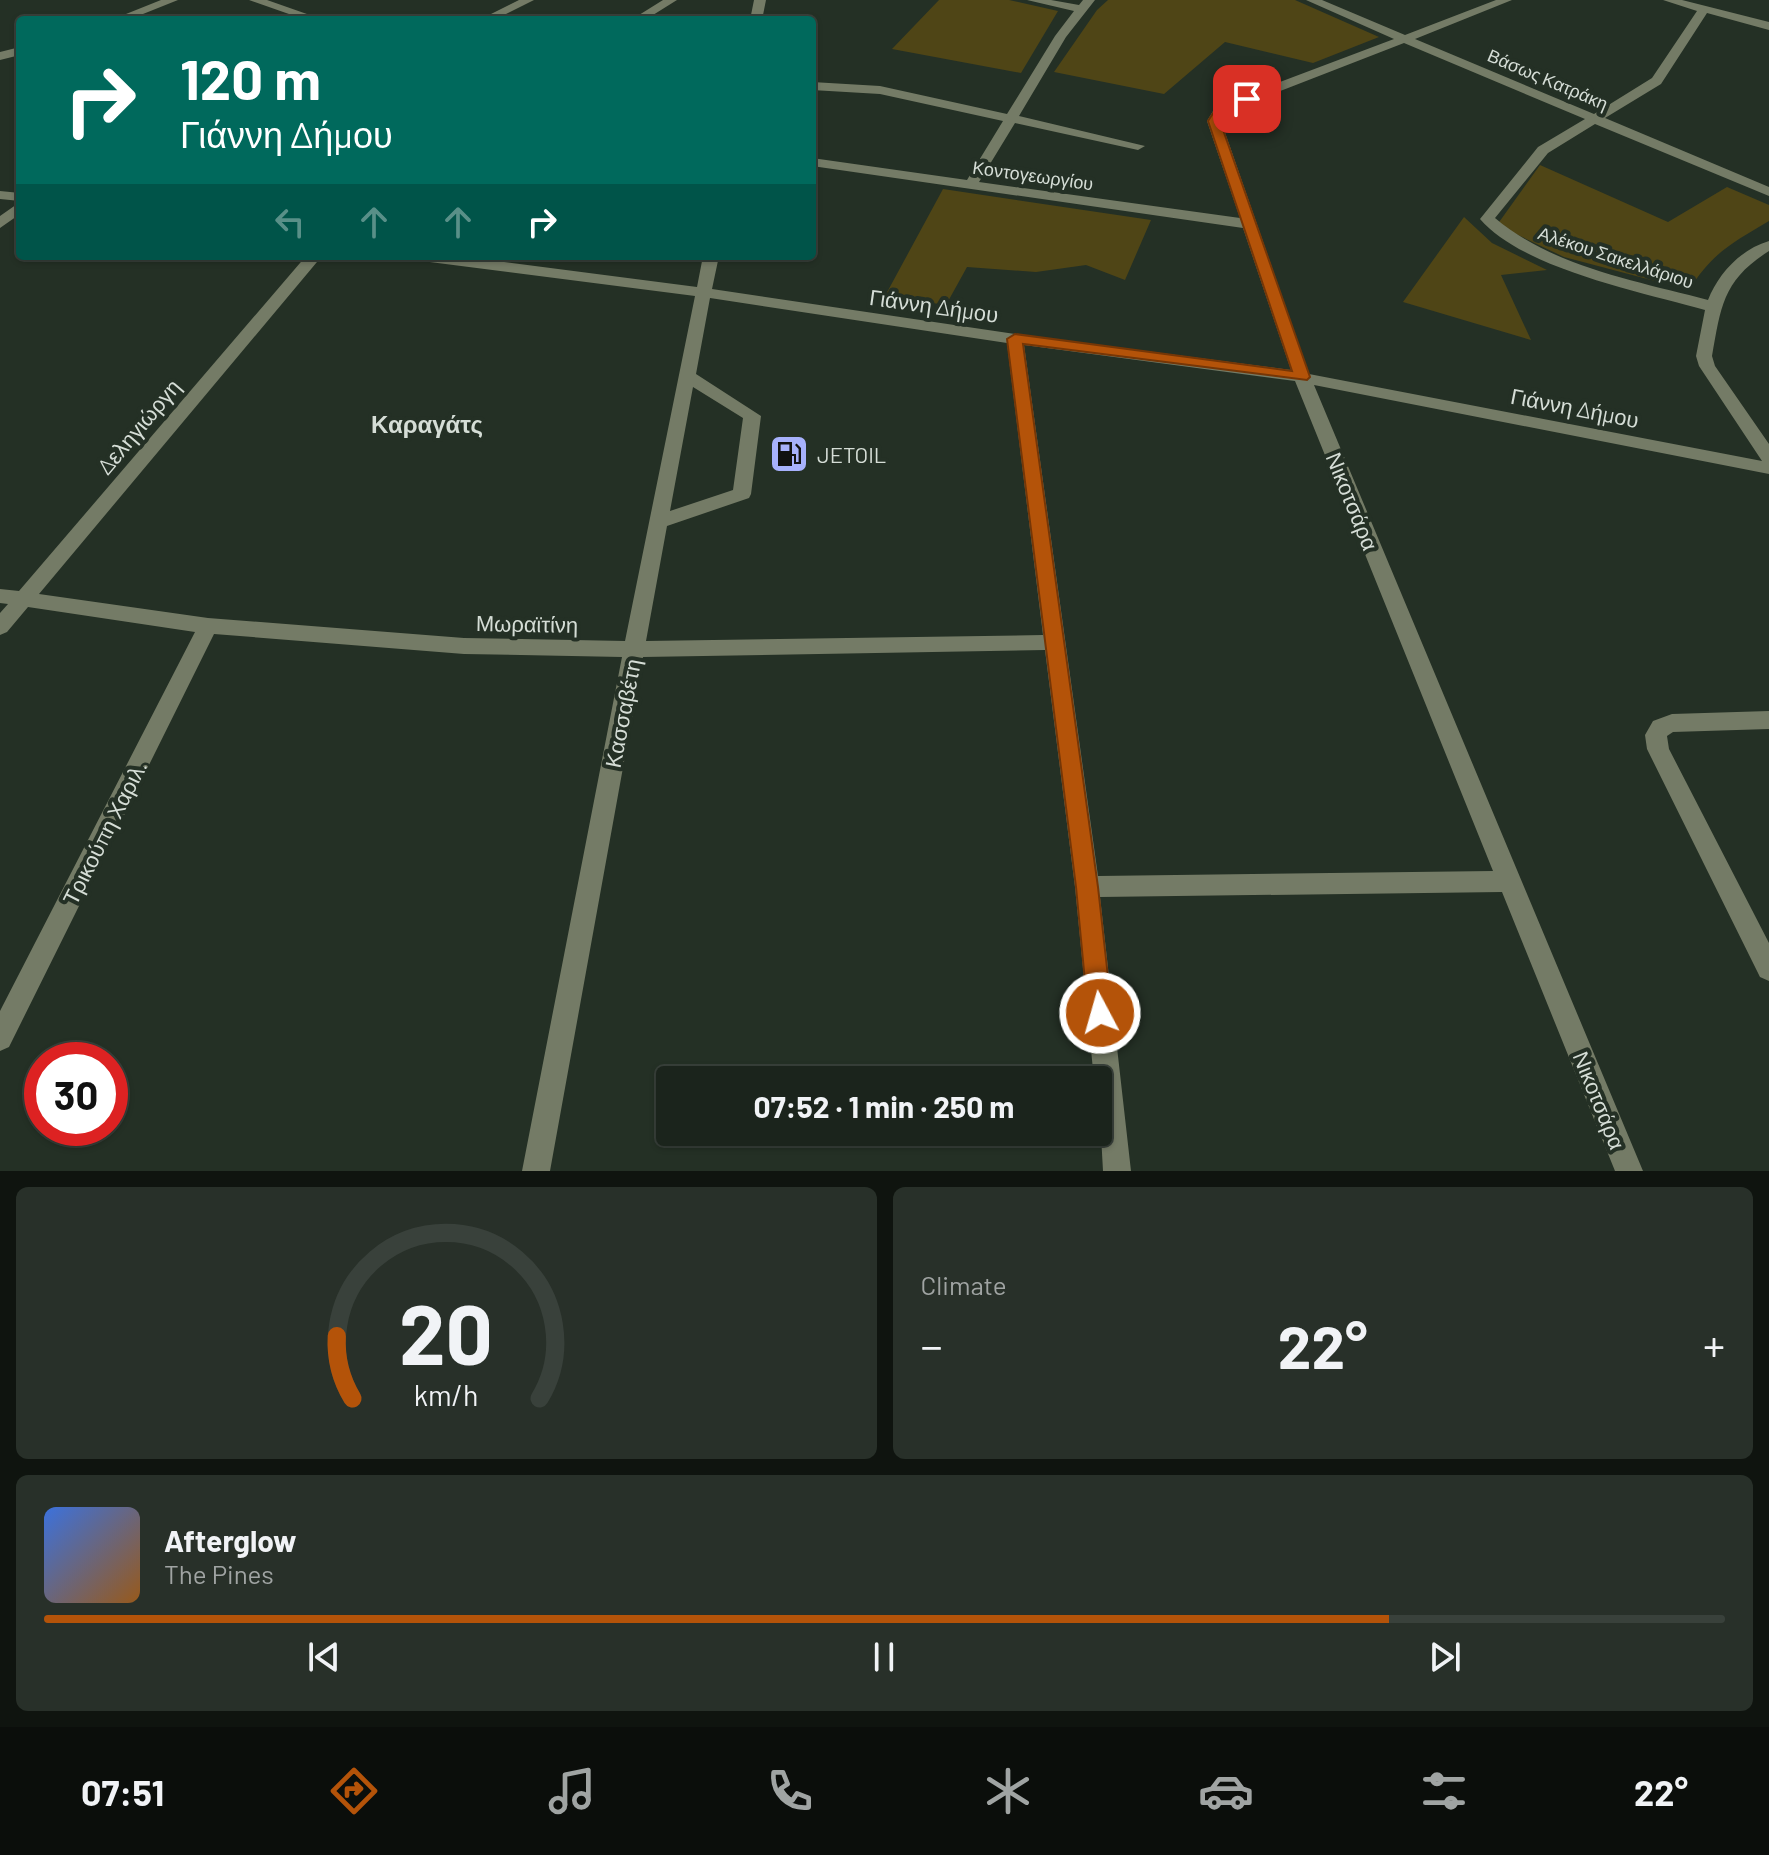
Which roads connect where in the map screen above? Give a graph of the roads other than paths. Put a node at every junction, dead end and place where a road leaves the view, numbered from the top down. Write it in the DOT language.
graph roads {
  1 [pos="172,0"];
  2 [pos="255,0"];
  3 [pos="528,0"];
  4 [pos="671,0"];
  5 [pos="1033,0"];
  6 [pos="1312,0"];
  7 [pos="1506,0"];
  8 [pos="1669,0"];
  9 [pos="1085,5"];
  10 [pos="1703,11"];
  11 [pos="128,16"];
  12 [pos="305,16"];
  13 [pos="494,16"];
  14 [pos="644,16"];
  15 [pos="1769,26"];
  16 [pos="1405,39"];
  17 [pos="816,86"];
  18 [pos="1010,117"];
  19 [pos="1595,118"];
  20 [pos="1138,146"];
  21 [pos="816,163"];
  22 [pos="971,184"];
  23 [pos="1769,192"];
  24 [pos="16,210"];
  25 [pos="0,224"];
  26 [pos="1249,224"];
  27 [pos="1769,245"];
  28 [pos="311,260"];
  29 [pos="453,260"];
  30 [pos="710,260"];
  31 [pos="706,293"];
  32 [pos="1714,307"];
  33 [pos="1015,339"];
  34 [pos="688,376"];
  35 [pos="1302,377"];
  36 [pos="1769,457"];
  37 [pos="1769,468"];
  38 [pos="658,522"];
  39 [pos="0,596"];
  40 [pos="23,599"];
  41 [pos="208,626"];
  42 [pos="0,627"];
  43 [pos="1055,642"];
  44 [pos="634,649"];
  45 [pos="1769,720"];
  46 [pos="1509,881"];
  47 [pos="1087,887"];
  48 [pos="1769,969"];
  49 [pos="0,1038"];
  50 [pos="536,1171"];
  51 [pos="1117,1171"];
  52 [pos="1629,1171"];
  1 -- 11 [label="street"];
  2 -- 12 [label="street"];
  3 -- 13 [label="street"];
  4 -- 14 [label="street"];
  5 -- 9 [label="street"];
  6 -- 16 [label="street, Βάσως Κατράκη"];
  7 -- 16 [label="street, Νικοτσάρα"];
  8 -- 10 [label="street"];
  9 -- 18 [label="street"];
  10 -- 15 [label="street"];
  10 -- 19 [label="street, Αλέκου Σακελλάριου"];
  16 -- 19 [label="street, Βάσως Κατράκη"];
  16 -- 26 [label="street, Νικοτσάρα"];
  17 -- 18 [label="street"];
  18 -- 20 [label="street"];
  18 -- 22 [label="street"];
  19 -- 23 [label="street, Βάσως Κατράκη"];
  19 -- 32 [label="street, Αλέκου Σακελλάριου"];
  21 -- 22 [label="street, Κοντογεωργίου"];
  22 -- 26 [label="street, Κοντογεωργίου"];
  24 -- 25 [label="street"];
  26 -- 35 [label="street, Νικοτσάρα"];
  27 -- 32 [label="street"];
  28 -- 40 [label="street, Δεληγιώργη"];
  29 -- 31 [label="street, Γιάννη Δήμου"];
  30 -- 31 [label="street, Κασσαβέτη"];
  31 -- 33 [label="street, Γιάννη Δήμου"];
  31 -- 34 [label="street, Κασσαβέτη"];
  32 -- 36 [label="street"];
  33 -- 35 [label="street, Γιάννη Δήμου"];
  33 -- 43 [label="street"];
  34 -- 38 [label="street, Κασσαβέτη"];
  34 -- 38 [label="street"];
  35 -- 37 [label="street, Γιάννη Δήμου"];
  35 -- 46 [label="street, Νικοτσάρα"];
  38 -- 44 [label="street, Κασσαβέτη"];
  39 -- 40 [label="street, Μωραϊτίνη"];
  40 -- 41 [label="street, Μωραϊτίνη"];
  40 -- 42 [label="street, Δεληγιώργη"];
  41 -- 44 [label="street, Μωραϊτίνη"];
  41 -- 49 [label="street, Τρικούπη Χαριλ."];
  43 -- 44 [label="street, Μωραϊτίνη"];
  43 -- 47 [label="street"];
  44 -- 50 [label="street, Κασσαβέτη"];
  45 -- 48 [label="street"];
  46 -- 47 [label="street"];
  46 -- 52 [label="street, Νικοτσάρα"];
  47 -- 51 [label="street"];
}
